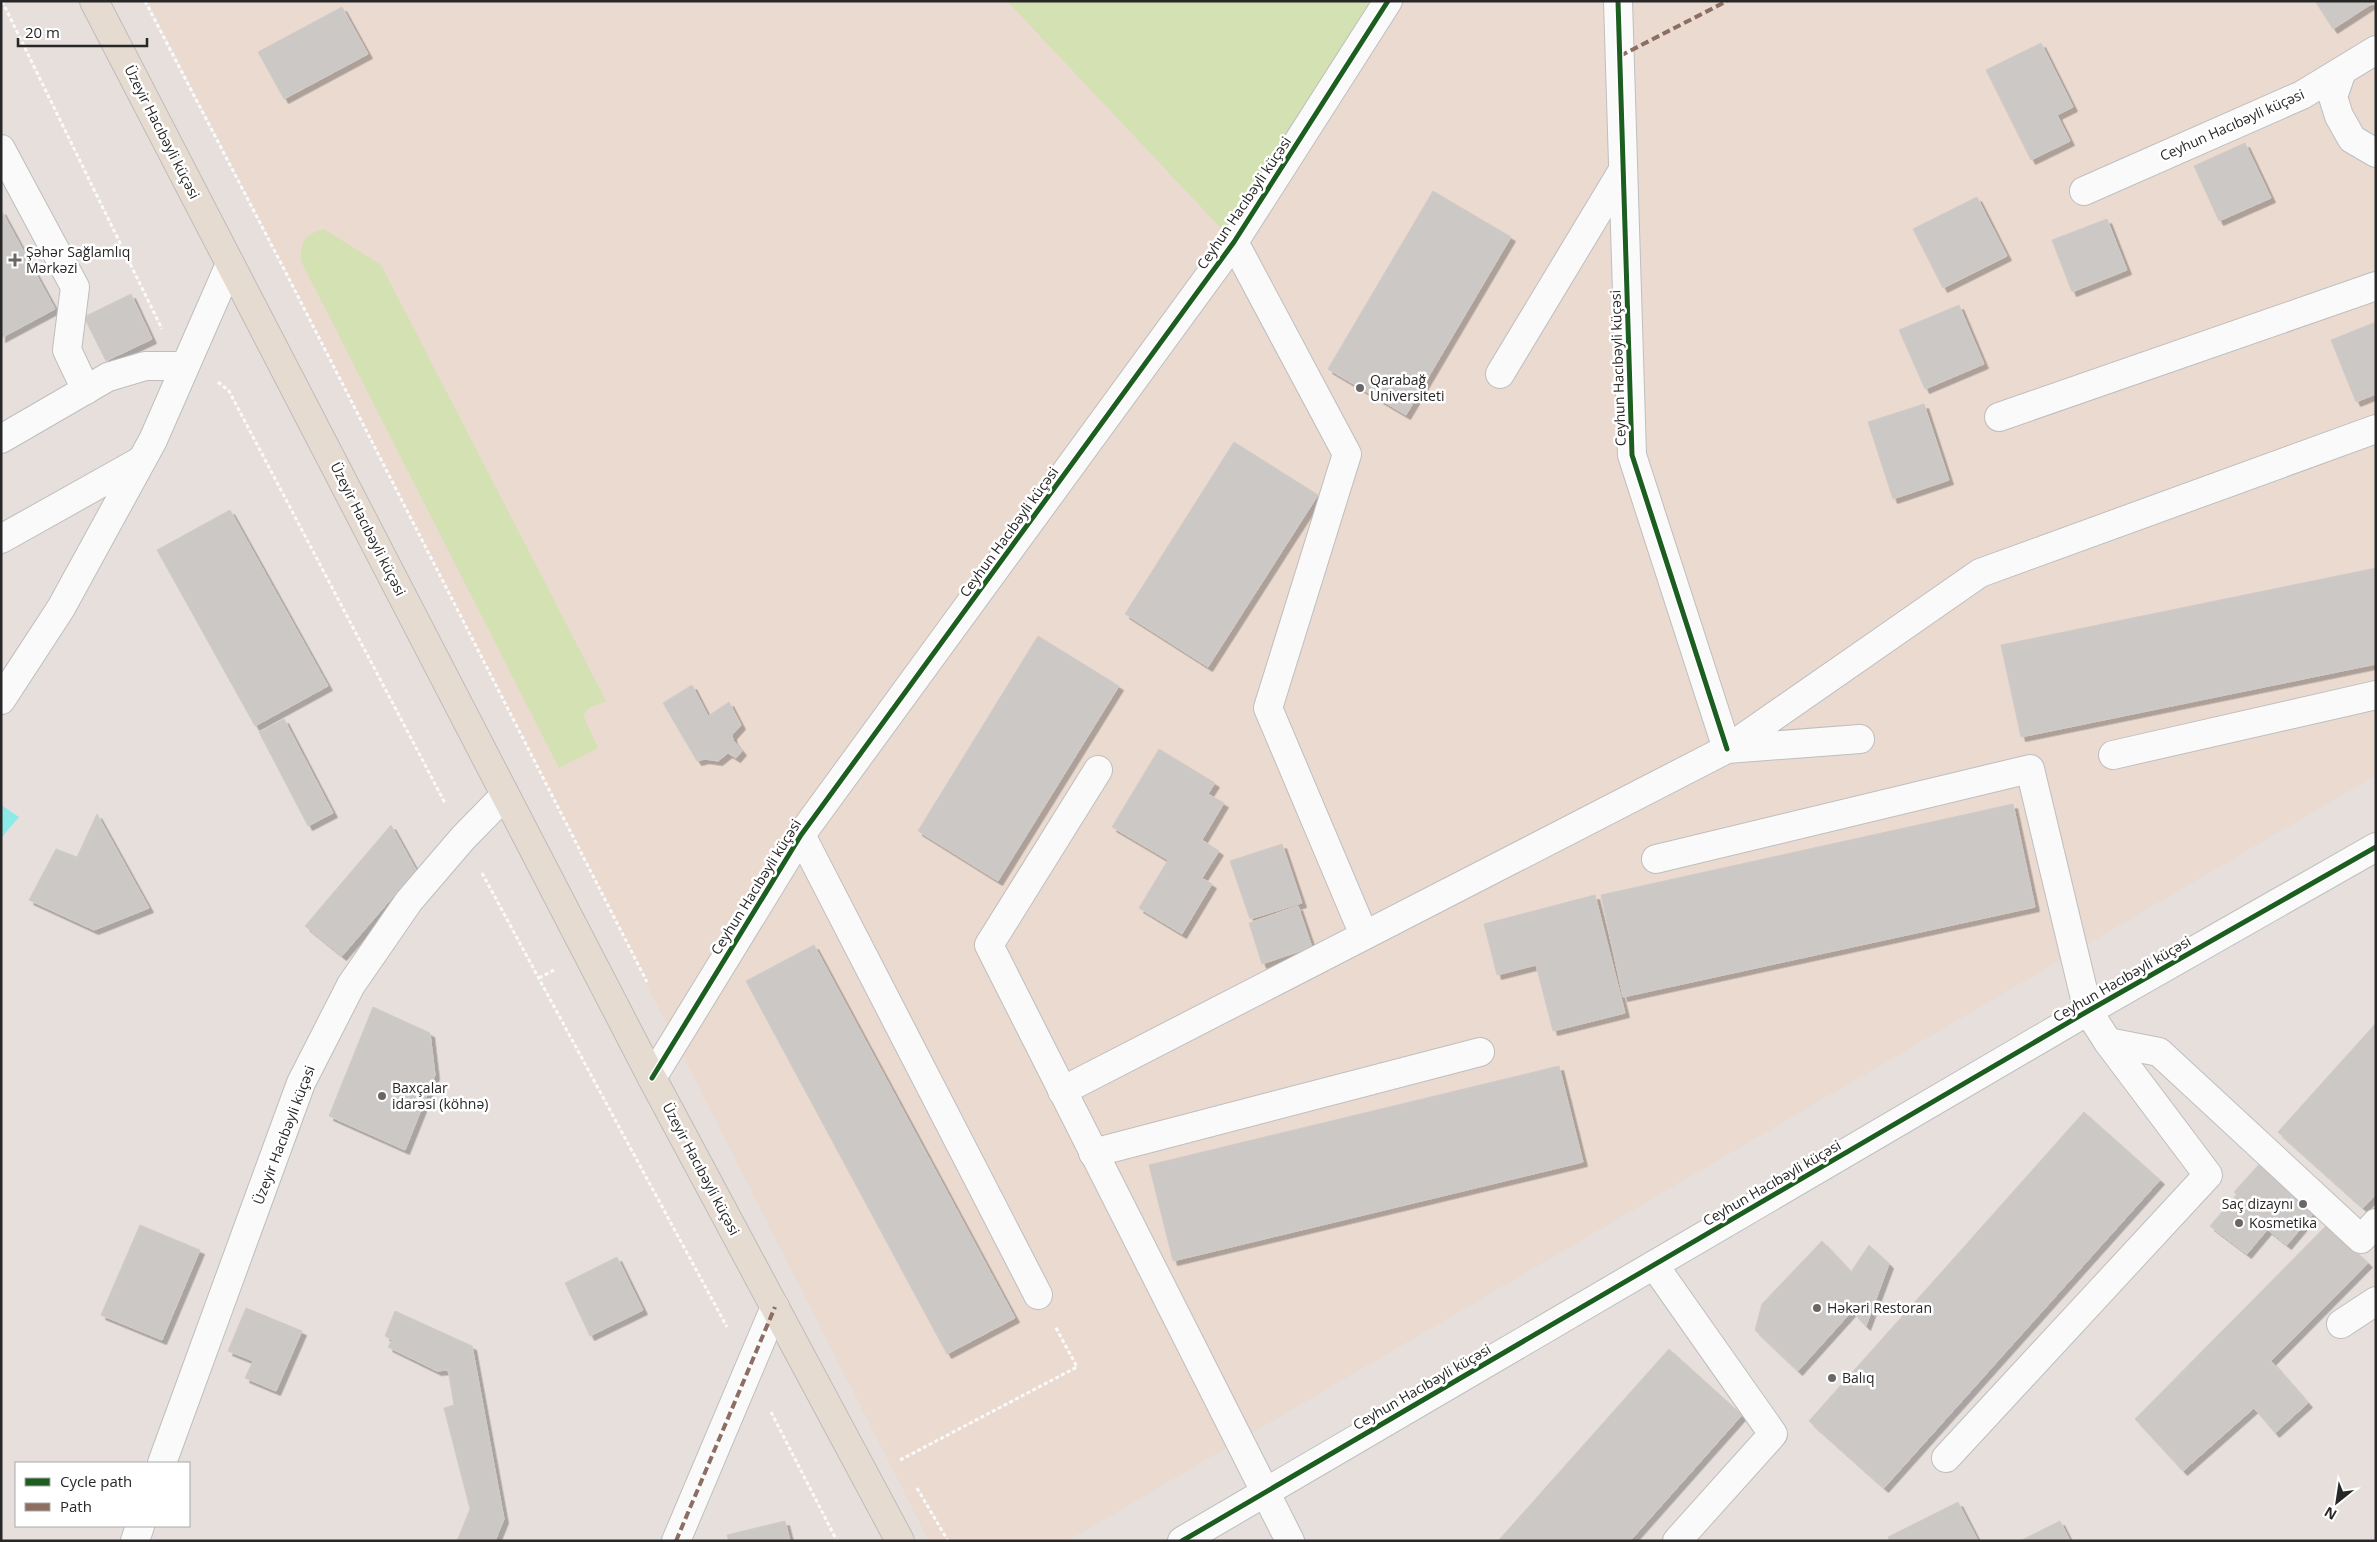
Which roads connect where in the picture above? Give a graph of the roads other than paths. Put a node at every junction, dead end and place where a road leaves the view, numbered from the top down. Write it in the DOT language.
graph roads {
  1 [pos="94,1"];
  2 [pos="1388,1"];
  3 [pos="1618,1"];
  4 [pos="2376,50"];
  5 [pos="2342,71"];
  6 [pos="1,149"];
  7 [pos="2376,153"];
  8 [pos="1623,170"];
  9 [pos="2084,191"];
  10 [pos="1234,242"];
  11 [pos="230,264"];
  12 [pos="2376,286"];
  13 [pos="187,362"];
  14 [pos="1500,374"];
  15 [pos="86,390"];
  16 [pos="2000,417"];
  17 [pos="2376,428"];
  18 [pos="1,439"];
  19 [pos="142,460"];
  20 [pos="1,539"];
  21 [pos="2376,695"];
  22 [pos="1,700"];
  23 [pos="1860,739"];
  24 [pos="1727,749"];
  25 [pos="2113,755"];
  26 [pos="1098,770"];
  27 [pos="505,795"];
  28 [pos="801,835"];
  29 [pos="2376,847"];
  30 [pos="1656,859"];
  31 [pos="1364,934"];
  32 [pos="2088,1011"];
  33 [pos="2108,1042"];
  34 [pos="1480,1052"];
  35 [pos="652,1078"];
  36 [pos="1062,1091"];
  37 [pos="1093,1153"];
  38 [pos="2376,1224"];
  39 [pos="1654,1265"];
  40 [pos="1038,1295"];
  41 [pos="2376,1301"];
  42 [pos="775,1307"];
  43 [pos="2341,1324"];
  44 [pos="1946,1458"];
  45 [pos="162,1462"];
  46 [pos="1264,1492"];
  47 [pos="140,1527"];
  48 [pos="135,1541"];
  49 [pos="676,1541"];
  50 [pos="900,1541"];
  51 [pos="1182,1541"];
  52 [pos="1290,1541"];
  53 [pos="1677,1541"];
  1 -- 11 [label="main road, Üzeyir Hacıbəyli küçəsi"];
  2 -- 10 [label="street, Ceyhun Hacıbəyli küçəsi"];
  3 -- 8 [label="street, Ceyhun Hacıbəyli küçəsi"];
  4 -- 5 [label="street, Ceyhun Hacıbəyli küçəsi"];
  5 -- 7 [label="street"];
  5 -- 9 [label="street, Ceyhun Hacıbəyli küçəsi"];
  6 -- 15 [label="street"];
  8 -- 14 [label="street"];
  8 -- 24 [label="street, Ceyhun Hacıbəyli küçəsi"];
  10 -- 28 [label="street, Ceyhun Hacıbəyli küçəsi"];
  10 -- 31 [label="street"];
  11 -- 13 [label="street"];
  11 -- 27 [label="main road, Üzeyir Hacıbəyli küçəsi"];
  12 -- 16 [label="street"];
  13 -- 15 [label="street"];
  13 -- 19 [label="street"];
  15 -- 18 [label="street"];
  17 -- 24 [label="street"];
  19 -- 20 [label="street"];
  19 -- 22 [label="street"];
  21 -- 25 [label="street"];
  23 -- 24 [label="street"];
  24 -- 31 [label="street"];
  26 -- 36 [label="street"];
  27 -- 35 [label="main road, Üzeyir Hacıbəyli küçəsi"];
  27 -- 45 [label="street, Üzeyir Hacıbəyli küçəsi"];
  28 -- 35 [label="street, Ceyhun Hacıbəyli küçəsi"];
  28 -- 40 [label="street"];
  29 -- 32 [label="street, Ceyhun Hacıbəyli küçəsi"];
  30 -- 32 [label="street"];
  31 -- 36 [label="street"];
  32 -- 33 [label="street"];
  32 -- 39 [label="street, Ceyhun Hacıbəyli küçəsi"];
  33 -- 38 [label="street"];
  33 -- 44 [label="street"];
  34 -- 37 [label="street"];
  35 -- 42 [label="main road, Üzeyir Hacıbəyli küçəsi"];
  36 -- 37 [label="street"];
  37 -- 46 [label="street"];
  39 -- 46 [label="street, Ceyhun Hacıbəyli küçəsi"];
  39 -- 53 [label="street"];
  41 -- 43 [label="street"];
  42 -- 49 [label="street"];
  42 -- 50 [label="main road, Üzeyir Hacıbəyli küçəsi"];
  46 -- 51 [label="street, Ceyhun Hacıbəyli küçəsi"];
  46 -- 52 [label="street"];
  47 -- 48 [label="street"];
}
